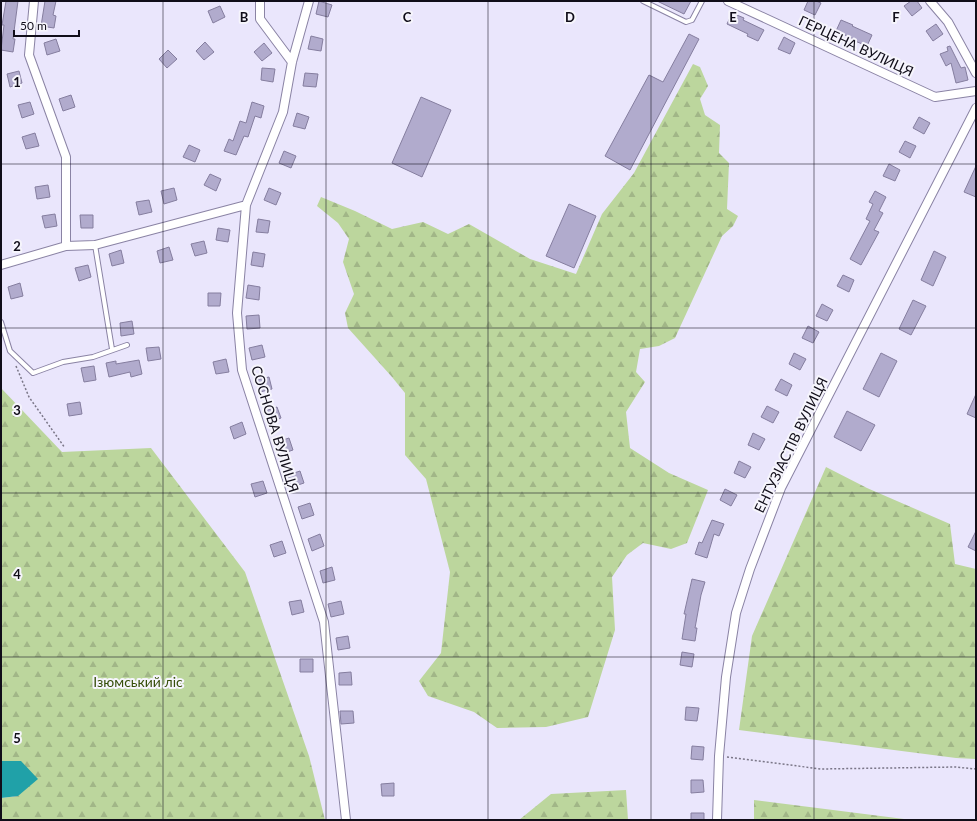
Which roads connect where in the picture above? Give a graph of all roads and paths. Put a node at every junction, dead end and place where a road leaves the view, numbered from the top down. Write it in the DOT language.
graph roads {
  1 [pos="34,1"];
  2 [pos="260,1"];
  3 [pos="309,1"];
  4 [pos="643,1"];
  5 [pos="702,1"];
  6 [pos="728,1"];
  7 [pos="930,1"];
  8 [pos="292,62"];
  9 [pos="976,73"];
  10 [pos="976,91"];
  11 [pos="976,108"];
  12 [pos="246,206"];
  13 [pos="95,245"];
  14 [pos="66,246"];
  15 [pos="1,266"];
  16 [pos="1,322"];
  17 [pos="127,345"];
  18 [pos="112,350"];
  19 [pos="15,364"];
  20 [pos="65,448"];
  21 [pos="719,756"];
  22 [pos="976,770"];
  23 [pos="346,820"];
  24 [pos="717,820"];
  1 -- 14 [label="street"];
  2 -- 8 [label="street"];
  3 -- 8 [label="street, СОСНОВА ВУЛИЦЯ"];
  4 -- 5 [label="lane"];
  6 -- 10 [label="street, ГЕРЦЕНА ВУЛИЦЯ"];
  7 -- 9 [label="street"];
  8 -- 12 [label="street, СОСНОВА ВУЛИЦЯ"];
  11 -- 21 [label="street, ЕНТУЗІАСТІВ ВУЛИЦЯ"];
  12 -- 13 [label="street"];
  12 -- 23 [label="street, СОСНОВА ВУЛИЦЯ"];
  13 -- 14 [label="street"];
  13 -- 18 [label="lane"];
  14 -- 15 [label="street"];
  16 -- 18 [label="lane"];
  17 -- 18 [label="lane"];
  19 -- 20 [label="path"];
  21 -- 22 [label="path"];
  21 -- 24 [label="street, ЕНТУЗІАСТІВ ВУЛИЦЯ"];
}
